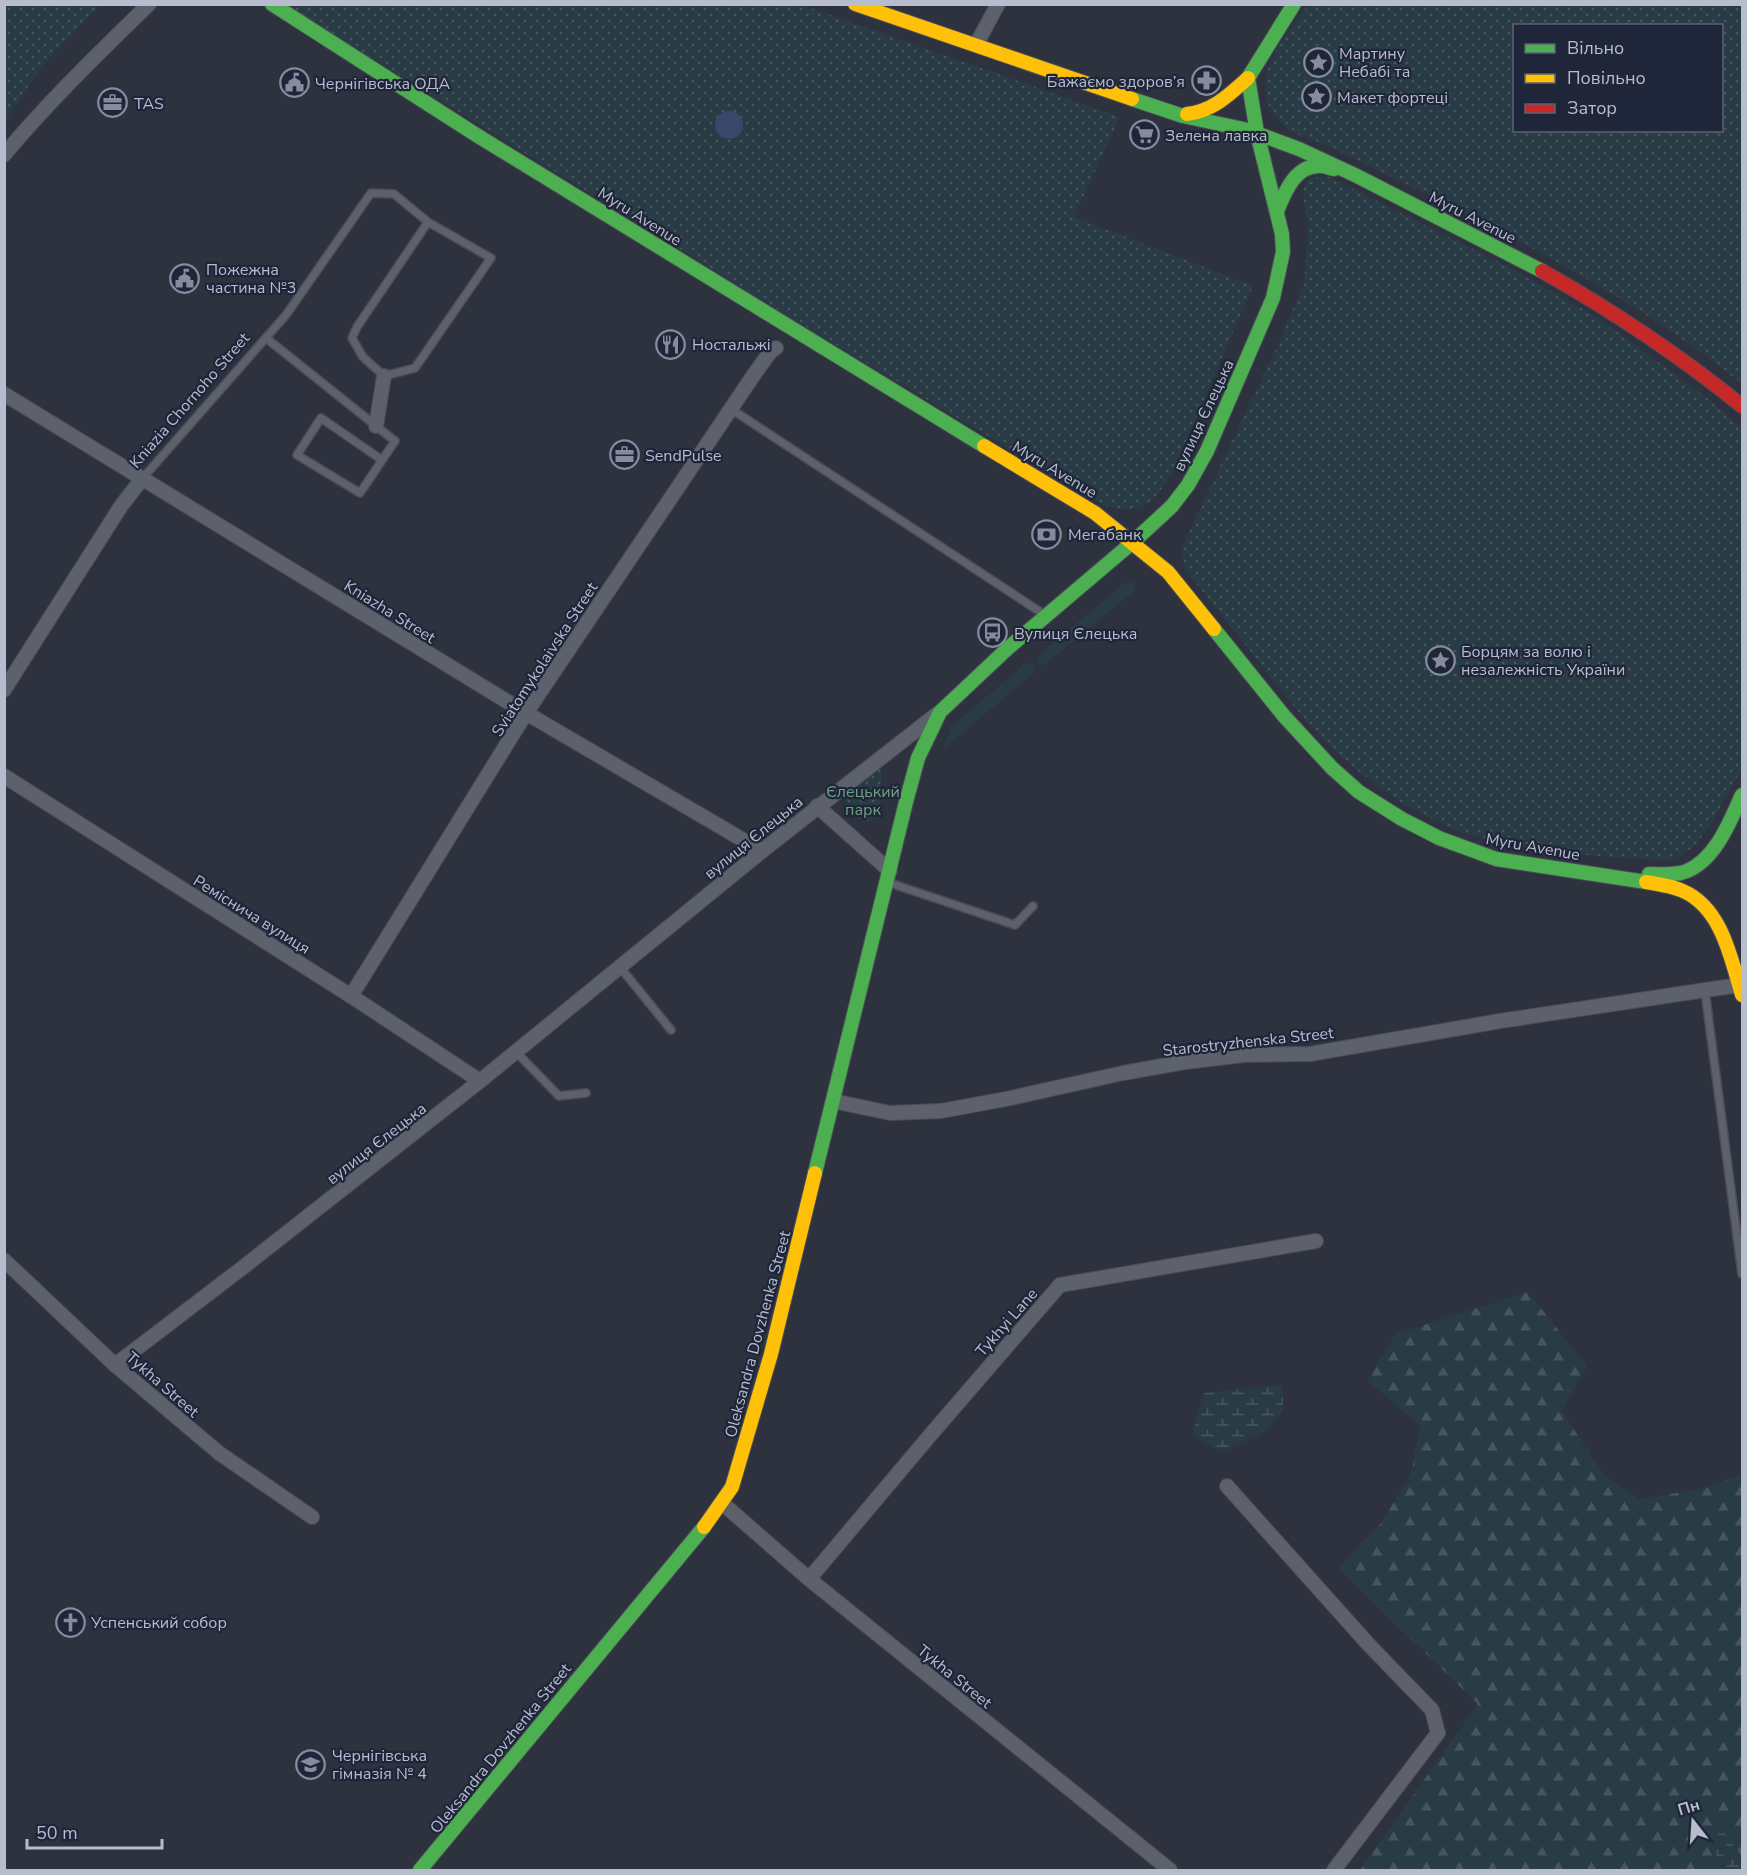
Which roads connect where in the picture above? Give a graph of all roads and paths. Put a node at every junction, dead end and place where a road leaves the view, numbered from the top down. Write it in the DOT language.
graph roads {
  1 [pos="149,4"];
  2 [pos="272,4"];
  3 [pos="855,4"];
  4 [pos="998,4"];
  5 [pos="1294,4"];
  6 [pos="976,45"];
  7 [pos="1248,78"];
  8 [pos="1176,114"];
  9 [pos="1257,133"];
  10 [pos="4,155"];
  11 [pos="1347,172"];
  12 [pos="1276,211"];
  13 [pos="428,222"];
  14 [pos="266,338"];
  15 [pos="776,348"];
  16 [pos="384,376"];
  17 [pos="4,394"];
  18 [pos="1743,406"];
  19 [pos="731,409"];
  20 [pos="376,426"];
  21 [pos="382,460"];
  22 [pos="142,479"];
  23 [pos="1133,542"];
  24 [pos="1047,616"];
  25 [pos="4,690"];
  26 [pos="940,712"];
  27 [pos="526,713"];
  28 [pos="4,776"];
  29 [pos="1743,795"];
  30 [pos="817,806"];
  31 [pos="1743,826"];
  32 [pos="762,850"];
  33 [pos="1708,856"];
  34 [pos="1596,873"];
  35 [pos="889,876"];
  36 [pos="1033,906"];
  37 [pos="620,967"];
  38 [pos="1741,990"];
  39 [pos="1705,991"];
  40 [pos="351,996"];
  41 [pos="671,1030"];
  42 [pos="516,1052"];
  43 [pos="480,1081"];
  44 [pos="586,1093"];
  45 [pos="833,1101"];
  46 [pos="1316,1241"];
  47 [pos="4,1260"];
  48 [pos="1743,1274"];
  49 [pos="115,1365"];
  50 [pos="1227,1486"];
  51 [pos="722,1503"];
  52 [pos="312,1517"];
  53 [pos="809,1580"];
  54 [pos="420,1870"];
  55 [pos="1170,1870"];
  56 [pos="1334,1870"];
  1 -- 10 [label="street"];
  2 -- 23 [label="main road, Myru Avenue"];
  3 -- 6 [label="main road, Myru Avenue"];
  4 -- 6 [label="street"];
  5 -- 7 [label="main road"];
  6 -- 8 [label="main road, Myru Avenue"];
  7 -- 8 [label="main road"];
  7 -- 9 [label="main road, вулиця Єлецька"];
  8 -- 9 [label="main road, Myru Avenue"];
  9 -- 11 [label="main road, Myru Avenue"];
  9 -- 12 [label="main road, вулиця Єлецька"];
  11 -- 12 [label="main road"];
  11 -- 18 [label="main road, Myru Avenue"];
  12 -- 23 [label="main road, вулиця Єлецька"];
  13 -- 14 [label="lane, Kniazia Chornoho Street"];
  13 -- 16 [label="lane"];
  13 -- 16 [label="lane, Kniazia Chornoho Street"];
  14 -- 20 [label="lane"];
  14 -- 22 [label="lane, Kniazia Chornoho Street"];
  15 -- 19 [label="street, Sviatomykolaivska Street"];
  16 -- 20 [label="street"];
  17 -- 22 [label="street, Kniazha Street"];
  19 -- 24 [label="lane"];
  19 -- 27 [label="street, Sviatomykolaivska Street"];
  20 -- 21 [label="lane"];
  21 -- 21 [label="lane"];
  22 -- 25 [label="street, Kniazia Chornoho Street"];
  22 -- 27 [label="street, Kniazha Street"];
  23 -- 24 [label="main road, вулиця Єлецька"];
  23 -- 34 [label="main road, Myru Avenue"];
  24 -- 26 [label="main road, вулиця Єлецька"];
  26 -- 30 [label="street, вулиця Єлецька"];
  26 -- 35 [label="main road, Oleksandra Dovzhenka Street"];
  27 -- 32 [label="street, Kniazha Street"];
  27 -- 40 [label="street, Sviatomykolaivska Street"];
  28 -- 40 [label="street, Реміснича вулиця"];
  29 -- 33 [label="main road"];
  30 -- 32 [label="street, вулиця Єлецька"];
  30 -- 35 [label="street"];
  31 -- 33 [label="main road"];
  32 -- 37 [label="street, вулиця Єлецька"];
  33 -- 34 [label="main road"];
  34 -- 38 [label="main road, Myru Avenue"];
  35 -- 36 [label="lane"];
  35 -- 45 [label="main road, Oleksandra Dovzhenka Street"];
  37 -- 41 [label="lane"];
  37 -- 42 [label="street, вулиця Єлецька"];
  38 -- 39 [label="street, Starostryzhenska Street"];
  39 -- 45 [label="street, Starostryzhenska Street"];
  39 -- 48 [label="lane"];
  40 -- 43 [label="street, Реміснича вулиця"];
  42 -- 43 [label="street, вулиця Єлецька"];
  42 -- 44 [label="lane"];
  43 -- 49 [label="street, вулиця Єлецька"];
  45 -- 51 [label="main road, Oleksandra Dovzhenka Street"];
  46 -- 53 [label="street, Tykhyi Lane"];
  47 -- 49 [label="street, Tykha Street"];
  49 -- 52 [label="street, Tykha Street"];
  50 -- 56 [label="street"];
  51 -- 53 [label="street, Tykha Street"];
  51 -- 54 [label="main road, Oleksandra Dovzhenka Street"];
  53 -- 55 [label="street, Tykha Street"];
}
